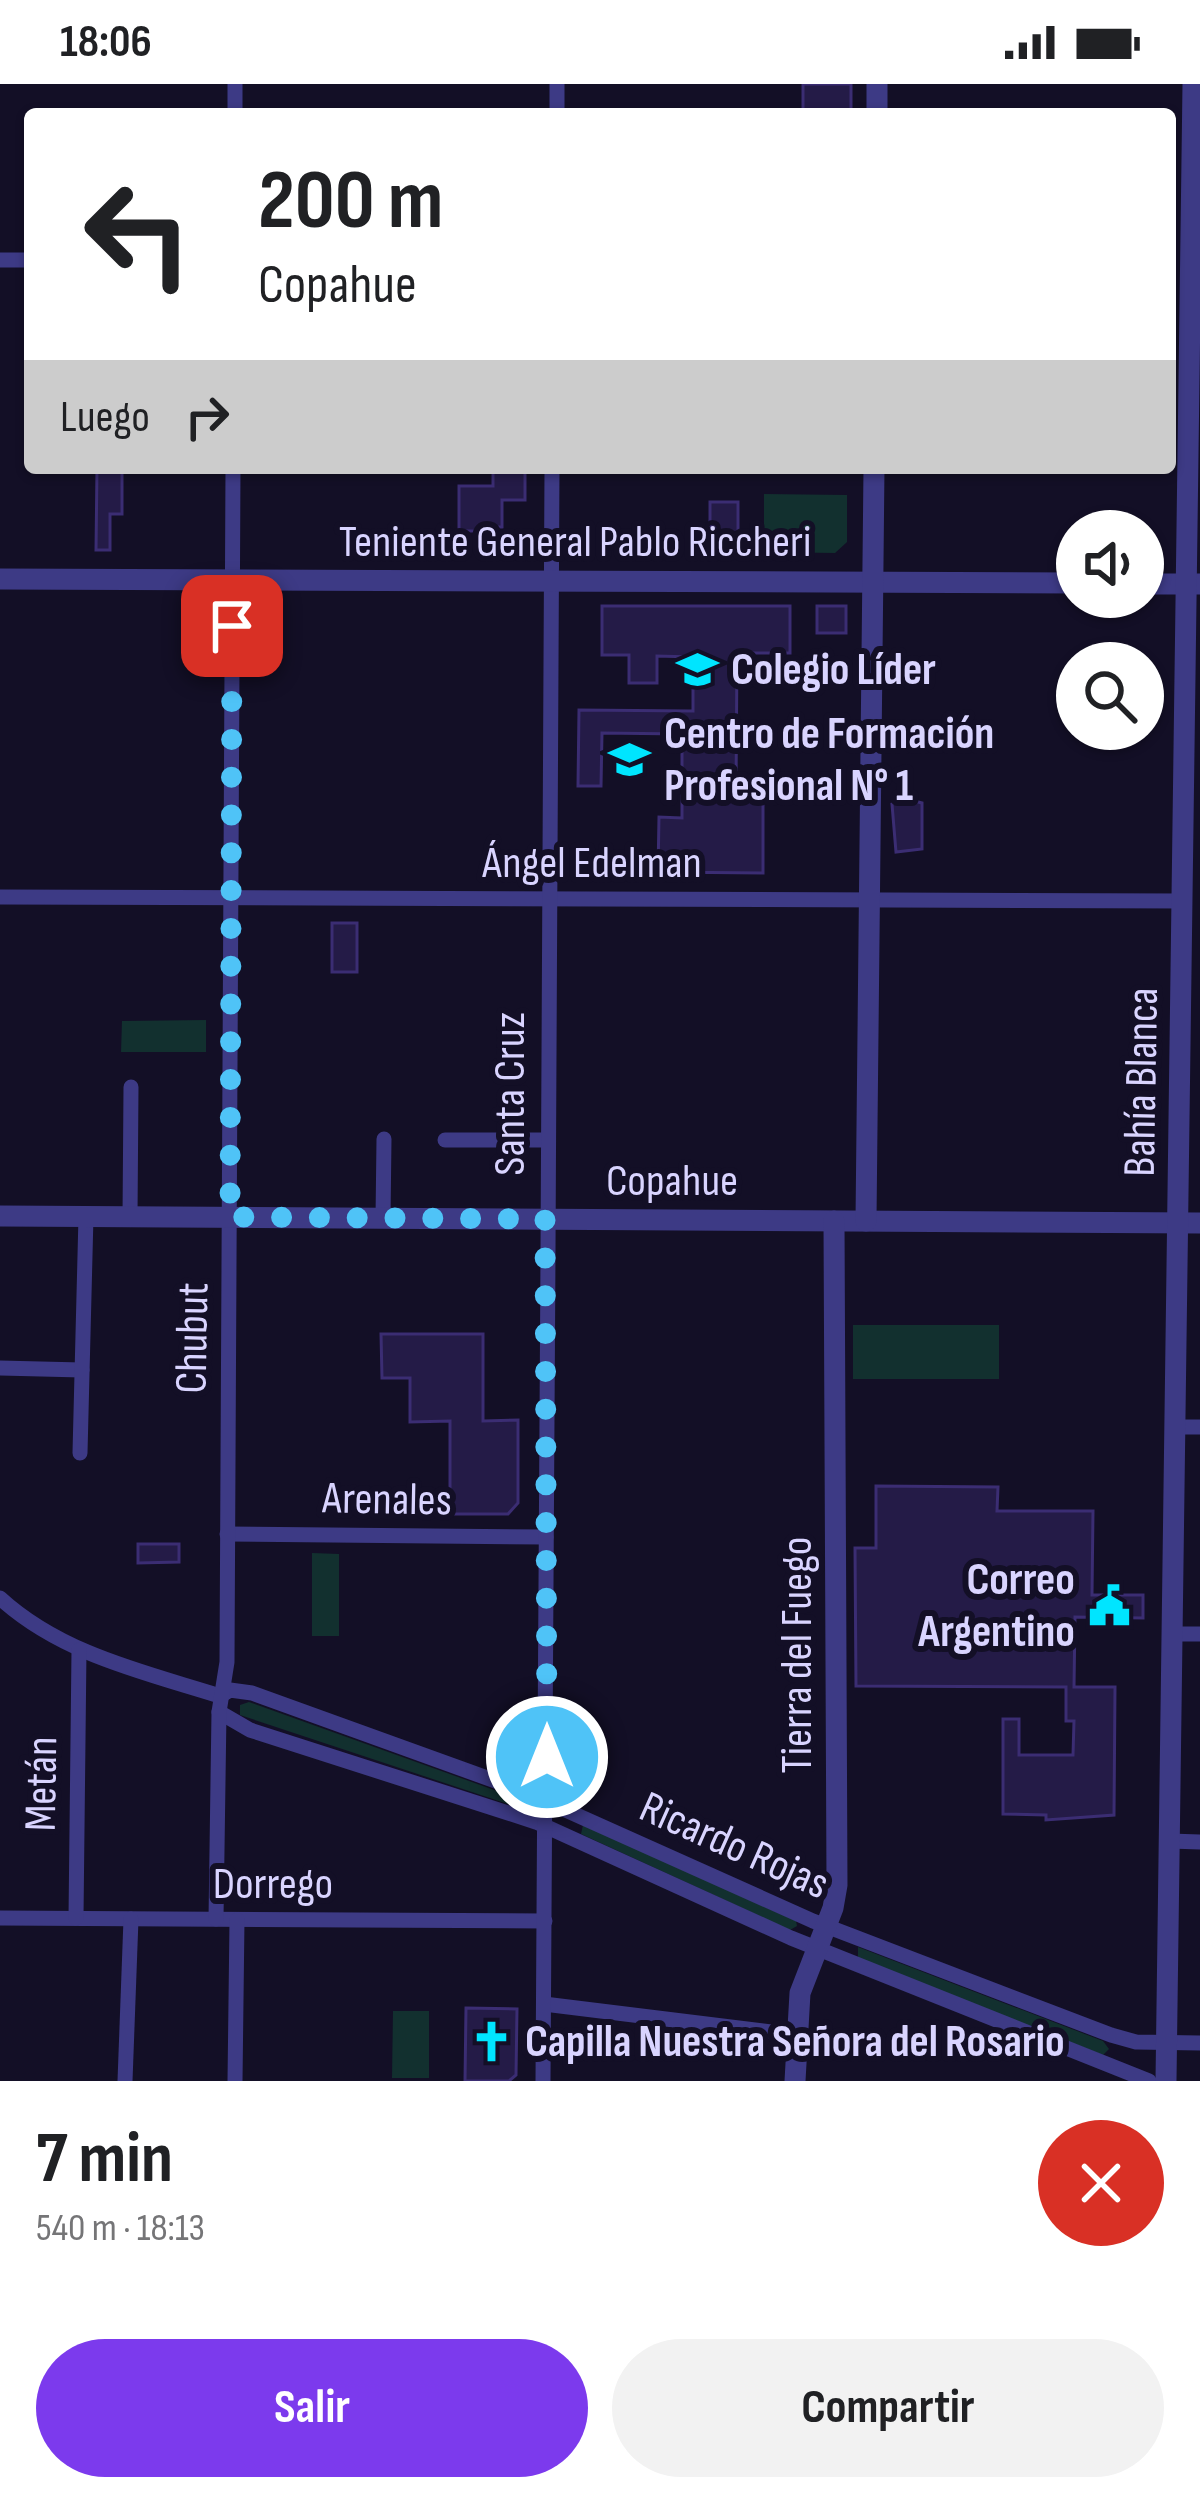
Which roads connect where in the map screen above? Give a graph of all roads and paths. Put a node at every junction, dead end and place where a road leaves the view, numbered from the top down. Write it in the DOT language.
graph roads {
  1 [pos="1192,84"];
  2 [pos="1187,266"];
  3 [pos="233,474"];
  4 [pos="552,474"];
  5 [pos="874,474"];
  6 [pos="0,579"];
  7 [pos="233,580"];
  8 [pos="550,581"];
  9 [pos="872,583"];
  10 [pos="1056,584"];
  11 [pos="1194,584"];
  12 [pos="0,897"];
  13 [pos="231,898"];
  14 [pos="548,899"];
  15 [pos="869,900"];
  16 [pos="1184,902"];
  17 [pos="130,1087"];
  18 [pos="384,1138"];
  19 [pos="445,1140"];
  20 [pos="546,1140"];
  21 [pos="0,1216"];
  22 [pos="86,1216"];
  23 [pos="130,1216"];
  24 [pos="230,1217"];
  25 [pos="383,1218"];
  26 [pos="545,1219"];
  27 [pos="834,1221"];
  28 [pos="866,1221"];
  29 [pos="1190,1223"];
  30 [pos="0,1368"];
  31 [pos="82,1370"];
  32 [pos="1176,1427"];
  33 [pos="1200,1427"];
  34 [pos="80,1453"];
  35 [pos="227,1534"];
  36 [pos="546,1537"];
  37 [pos="3,1603"];
  38 [pos="1173,1634"];
  39 [pos="1200,1634"];
  40 [pos="79,1649"];
  41 [pos="219,1704"];
  42 [pos="547,1802"];
  43 [pos="547,1827"];
  44 [pos="1170,1841"];
  45 [pos="1200,1842"];
  46 [pos="0,1918"];
  47 [pos="76,1918"];
  48 [pos="131,1919"];
  49 [pos="216,1919"];
  50 [pos="237,1920"];
  51 [pos="545,1922"];
  52 [pos="825,1926"];
  53 [pos="816,1948"];
  54 [pos="544,2004"];
  55 [pos="795,2035"];
  56 [pos="1167,2042"];
  57 [pos="1200,2043"];
  58 [pos="124,2081"];
  59 [pos="235,2081"];
  60 [pos="543,2081"];
  61 [pos="795,2081"];
  62 [pos="1149,2081"];
  63 [pos="1166,2081"];
  1 -- 2 [label="street, Bahía Blanca"];
  2 -- 11 [label="street, Bahía Blanca"];
  3 -- 7 [label="street, Chubut"];
  4 -- 8 [label="street, Santa Cruz"];
  5 -- 9 [label="street"];
  6 -- 7 [label="street, Teniente General Pablo Riccheri"];
  7 -- 8 [label="street, Teniente General Pablo Riccheri"];
  7 -- 13 [label="street, Chubut"];
  8 -- 9 [label="street, Teniente General Pablo Riccheri"];
  8 -- 14 [label="street, Santa Cruz"];
  9 -- 10 [label="street, Teniente General Pablo Riccheri"];
  9 -- 15 [label="street"];
  11 -- 16 [label="street, Bahía Blanca"];
  12 -- 13 [label="street, Ángel Edelman"];
  13 -- 14 [label="street, Ángel Edelman"];
  13 -- 24 [label="street, Chubut"];
  14 -- 15 [label="street, Ángel Edelman"];
  14 -- 20 [label="street, Santa Cruz"];
  15 -- 16 [label="street, Ángel Edelman"];
  15 -- 28 [label="street"];
  16 -- 29 [label="street, Bahía Blanca"];
  17 -- 23 [label="street"];
  18 -- 25 [label="street"];
  19 -- 20 [label="street"];
  20 -- 26 [label="street, Santa Cruz"];
  21 -- 22 [label="street, Copahue"];
  22 -- 23 [label="street, Copahue"];
  22 -- 31 [label="street"];
  23 -- 24 [label="street, Copahue"];
  24 -- 25 [label="street, Copahue"];
  24 -- 35 [label="street, Chubut"];
  25 -- 26 [label="street, Copahue"];
  26 -- 27 [label="street, Copahue"];
  26 -- 36 [label="street, Santa Cruz"];
  27 -- 28 [label="street, Copahue"];
  27 -- 52 [label="street, Tierra del Fuego"];
  28 -- 29 [label="street, Copahue"];
  29 -- 32 [label="street, Bahía Blanca"];
  30 -- 31 [label="street"];
  31 -- 34 [label="street"];
  32 -- 33 [label="street"];
  32 -- 38 [label="street, Bahía Blanca"];
  35 -- 36 [label="street, Arenales"];
  35 -- 41 [label="street, Chubut"];
  36 -- 42 [label="street, Santa Cruz"];
  37 -- 40 [label="street, Ricardo Rojas"];
  38 -- 39 [label="street"];
  38 -- 44 [label="street, Bahía Blanca"];
  40 -- 41 [label="street, Ricardo Rojas"];
  40 -- 47 [label="street, Metán"];
  41 -- 42 [label="street, Ricardo Rojas"];
  41 -- 43 [label="street, Ricardo Rojas"];
  41 -- 49 [label="street, Chubut"];
  42 -- 43 [label="street, Santa Cruz"];
  42 -- 52 [label="street, Ricardo Rojas"];
  43 -- 51 [label="street, Santa Cruz"];
  43 -- 53 [label="street, Ricardo Rojas"];
  44 -- 45 [label="street"];
  44 -- 56 [label="street, Bahía Blanca"];
  46 -- 47 [label="street, Dorrego"];
  47 -- 48 [label="street, Dorrego"];
  48 -- 49 [label="street, Dorrego"];
  48 -- 58 [label="street"];
  49 -- 50 [label="street, Dorrego"];
  50 -- 51 [label="street, Dorrego"];
  50 -- 59 [label="street"];
  51 -- 54 [label="street, Santa Cruz"];
  52 -- 53 [label="street, Tierra del Fuego"];
  52 -- 56 [label="street, Ricardo Rojas"];
  53 -- 55 [label="street, Tierra del Fuego"];
  53 -- 62 [label="street, Ricardo Rojas"];
  54 -- 55 [label="street"];
  54 -- 60 [label="street, Santa Cruz"];
  55 -- 61 [label="street, Tierra del Fuego"];
  56 -- 57 [label="street, Ricardo Rojas"];
  56 -- 63 [label="street, Bahía Blanca"];
}
